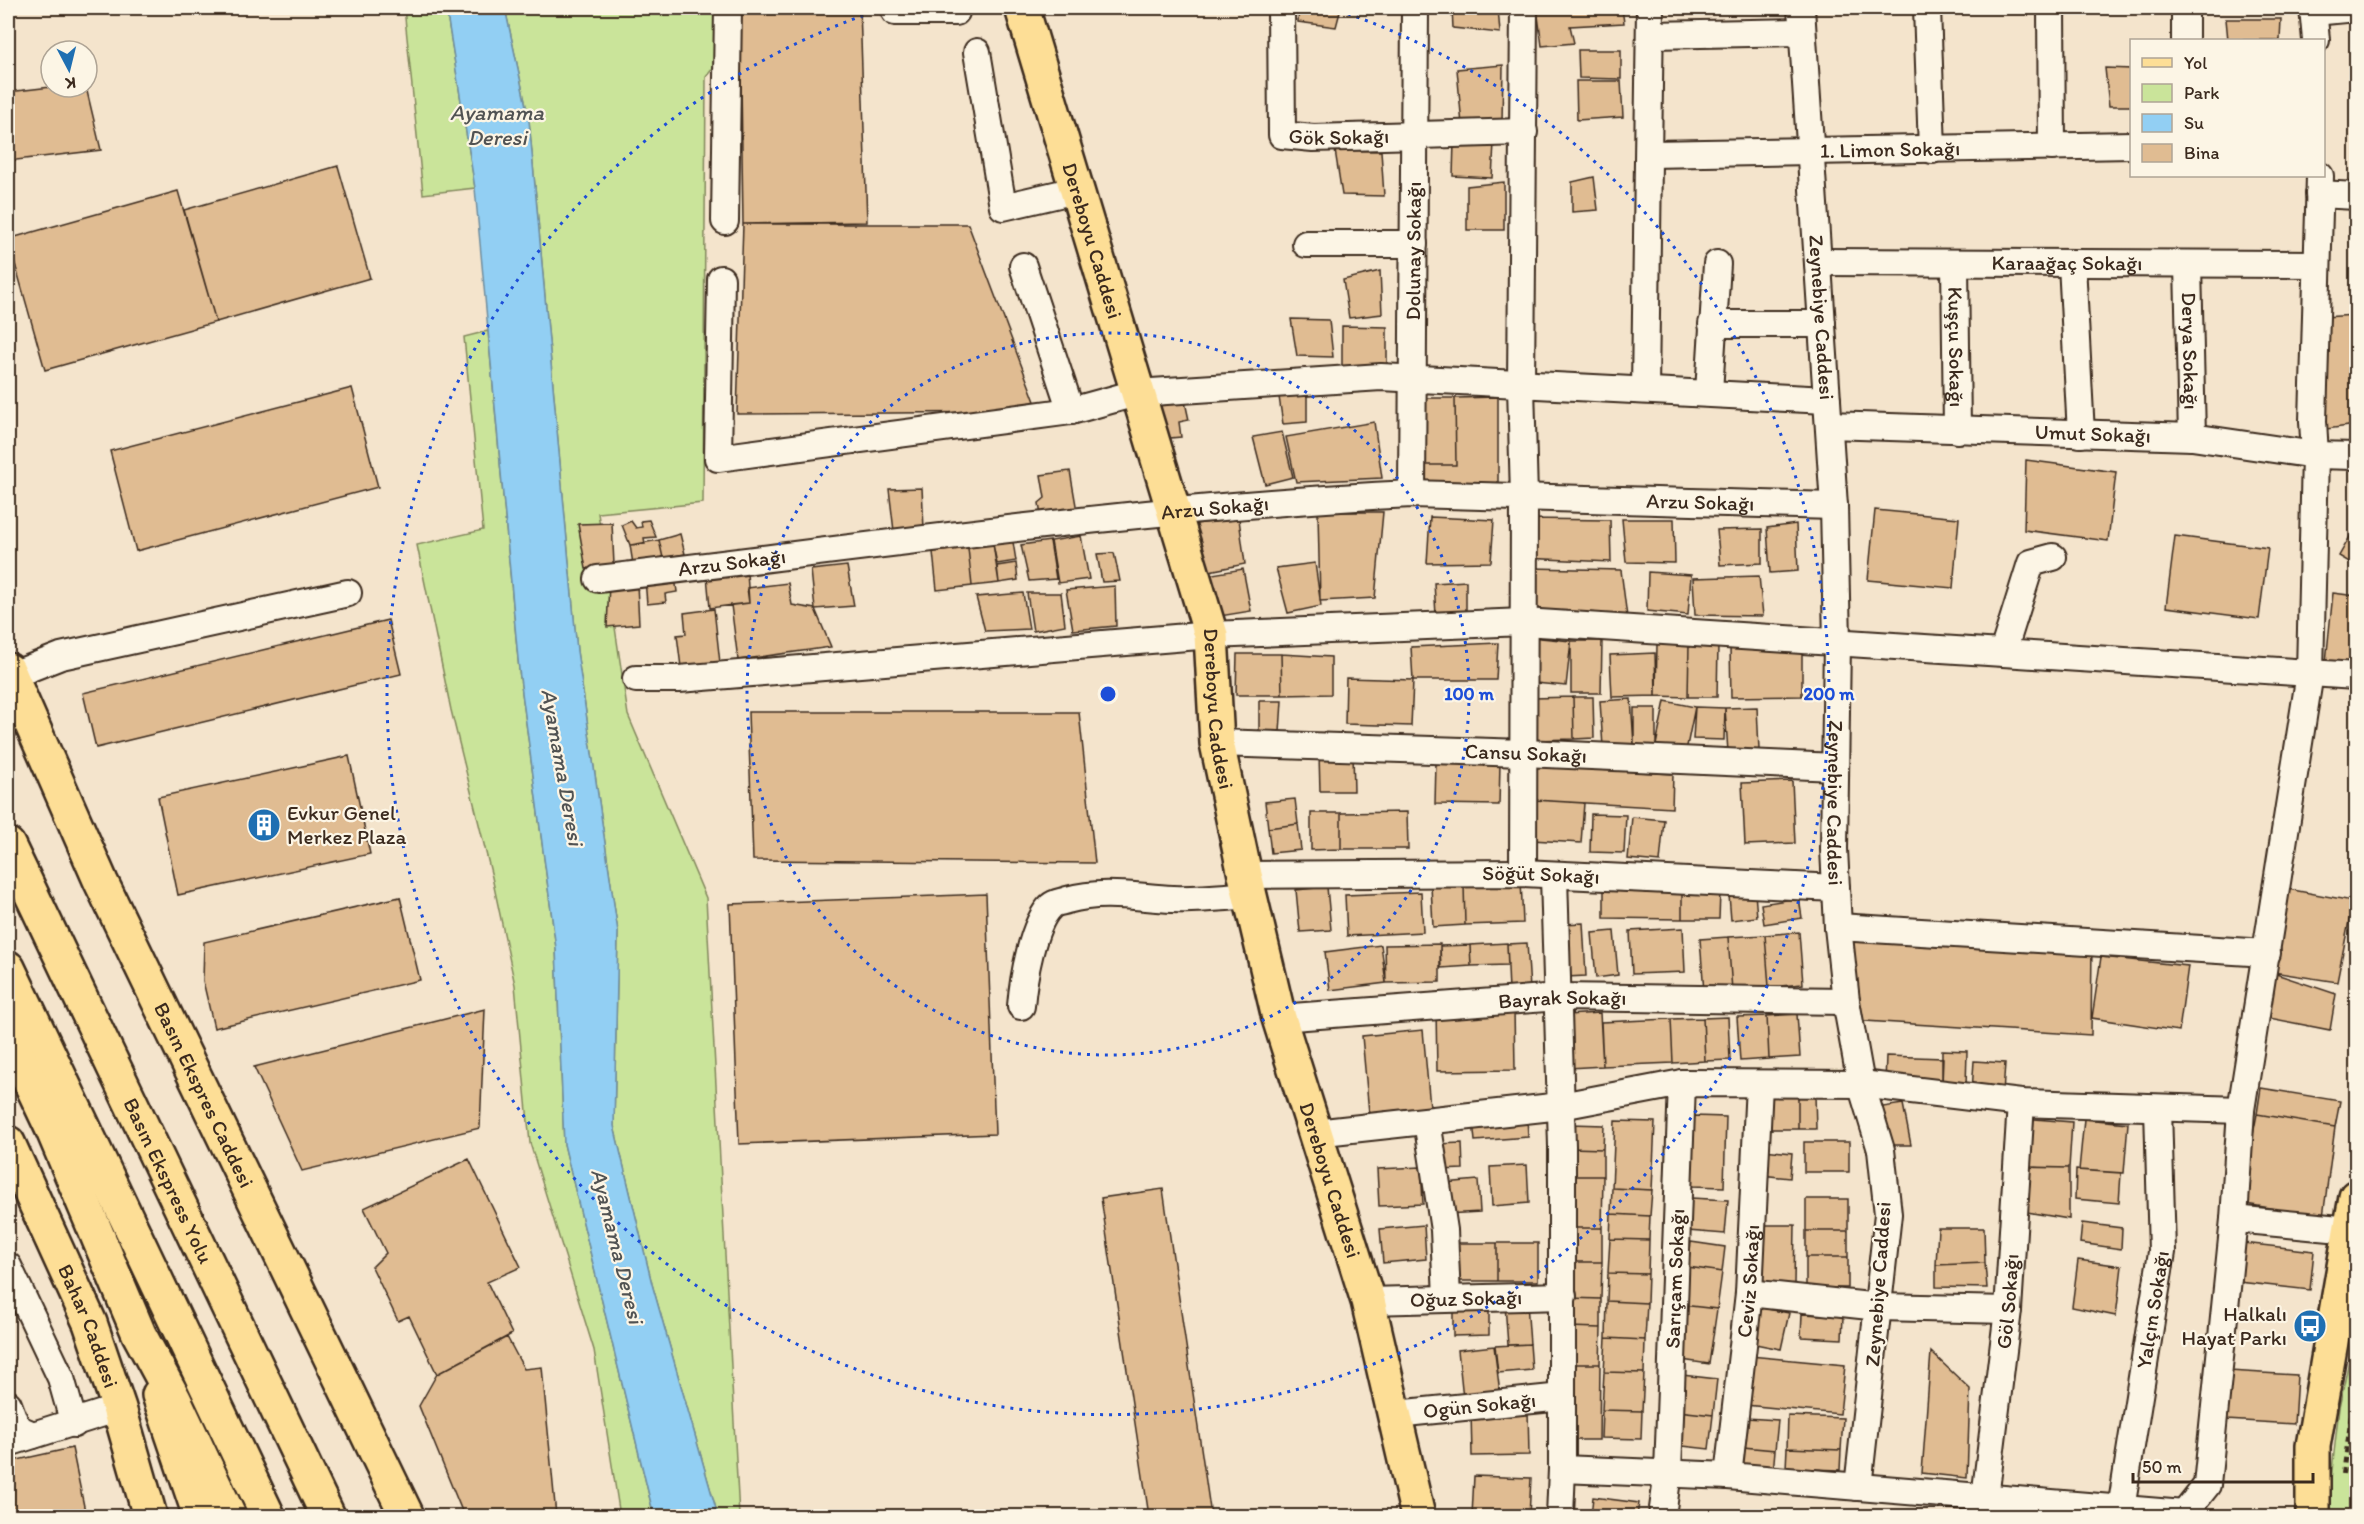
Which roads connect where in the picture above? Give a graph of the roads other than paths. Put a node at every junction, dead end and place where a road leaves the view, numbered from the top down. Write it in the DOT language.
graph roads {
  1 [pos="728,8"];
  2 [pos="955,8"];
  3 [pos="1022,8"];
  4 [pos="1281,8"];
  5 [pos="1415,8"];
  6 [pos="1524,8"];
  7 [pos="1650,8"];
  8 [pos="1927,8"];
  9 [pos="2051,8"];
  10 [pos="2185,8"];
  11 [pos="2356,8"];
  12 [pos="2313,10"];
  13 [pos="895,12"];
  14 [pos="1801,20"];
  15 [pos="1652,35"];
  16 [pos="2185,39"];
  17 [pos="2316,39"];
  18 [pos="977,52"];
  19 [pos="1524,132"];
  20 [pos="1415,135"];
  21 [pos="2130,145"];
  22 [pos="2052,147"];
  23 [pos="1932,150"];
  24 [pos="1810,152"];
  25 [pos="1650,154"];
  26 [pos="2320,185"];
  27 [pos="1076,190"];
  28 [pos="2356,196"];
  29 [pos="725,221"];
  30 [pos="1306,244"];
  31 [pos="1414,244"];
  32 [pos="1818,262"];
  33 [pos="1955,263"];
  34 [pos="1717,264"];
  35 [pos="2072,264"];
  36 [pos="2318,264"];
  37 [pos="2188,265"];
  38 [pos="1023,266"];
  39 [pos="721,279"];
  40 [pos="1712,324"];
  41 [pos="1822,324"];
  42 [pos="1411,377"];
  43 [pos="1521,386"];
  44 [pos="1645,390"];
  45 [pos="1709,392"];
  46 [pos="1136,393"];
  47 [pos="1827,400"];
  48 [pos="1071,411"];
  49 [pos="1829,425"];
  50 [pos="1956,430"];
  51 [pos="2081,434"];
  52 [pos="2192,437"];
  53 [pos="2315,455"];
  54 [pos="2356,456"];
  55 [pos="1412,494"];
  56 [pos="1524,497"];
  57 [pos="1834,506"];
  58 [pos="1173,511"];
  59 [pos="2053,557"];
  60 [pos="598,579"];
  61 [pos="348,593"];
  62 [pos="1524,622"];
  63 [pos="1211,635"];
  64 [pos="1836,642"];
  65 [pos="2003,652"];
  66 [pos="9,673"];
  67 [pos="2310,673"];
  68 [pos="2356,676"];
  69 [pos="636,679"];
  70 [pos="1217,743"];
  71 [pos="1524,753"];
  72 [pos="1835,767"];
  73 [pos="8,845"];
  74 [pos="1523,873"];
  75 [pos="1554,877"];
  76 [pos="1247,885"];
  77 [pos="1836,888"];
  78 [pos="1838,927"];
  79 [pos="2267,953"];
  80 [pos="8,968"];
  81 [pos="1559,997"];
  82 [pos="1846,1000"];
  83 [pos="1021,1006"];
  84 [pos="1279,1018"];
  85 [pos="8,1035"];
  86 [pos="1682,1083"];
  87 [pos="1759,1084"];
  88 [pos="1861,1084"];
  89 [pos="2021,1103"];
  90 [pos="1561,1107"];
  91 [pos="2158,1108"];
  92 [pos="2241,1110"];
  93 [pos="1427,1121"];
  94 [pos="1316,1133"];
  95 [pos="8,1143"];
  96 [pos="2356,1197"];
  97 [pos="2234,1219"];
  98 [pos="2351,1230"];
  99 [pos="8,1266"];
  100 [pos="1749,1293"];
  101 [pos="1563,1296"];
  102 [pos="1447,1299"];
  103 [pos="1368,1300"];
  104 [pos="1879,1307"];
  105 [pos="2008,1310"];
  106 [pos="139,1334"];
  107 [pos="1562,1397"];
  108 [pos="8,1404"];
  109 [pos="119,1408"];
  110 [pos="1395,1414"];
  111 [pos="75,1424"];
  112 [pos="33,1435"];
  113 [pos="8,1443"];
  114 [pos="1562,1470"];
  115 [pos="1668,1472"];
  116 [pos="1728,1476"];
  117 [pos="1858,1487"];
  118 [pos="1985,1498"];
  119 [pos="2121,1509"];
  120 [pos="150,1516"];
  121 [pos="200,1516"];
  122 [pos="229,1516"];
  123 [pos="268,1516"];
  124 [pos="328,1516"];
  125 [pos="407,1516"];
  126 [pos="1418,1516"];
  127 [pos="1442,1516"];
  128 [pos="1560,1516"];
  129 [pos="1662,1516"];
  130 [pos="2313,1516"];
  1 -- 29 [label="street"];
  2 -- 13 [label="street"];
  3 -- 27 [label="main road, Dereboyu Caddesi"];
  4 -- 20 [label="street, Gök Sokağı"];
  5 -- 20 [label="street, Dolunay Sokağı"];
  6 -- 19 [label="street"];
  7 -- 15 [label="street"];
  8 -- 23 [label="street"];
  9 -- 22 [label="street"];
  10 -- 16 [label="street"];
  11 -- 12 [label="street"];
  12 -- 17 [label="street"];
  14 -- 15 [label="street"];
  14 -- 24 [label="street, Zeynebiye Caddesi"];
  15 -- 25 [label="street"];
  18 -- 27 [label="street"];
  19 -- 20 [label="street, Gök Sokağı"];
  19 -- 43 [label="street"];
  20 -- 31 [label="street, Dolunay Sokağı"];
  21 -- 22 [label="street, 1. Limon Sokağı"];
  22 -- 23 [label="street, 1. Limon Sokağı"];
  23 -- 24 [label="street, 1. Limon Sokağı"];
  24 -- 25 [label="street, 1. Limon Sokağı"];
  24 -- 32 [label="street, Zeynebiye Caddesi"];
  25 -- 44 [label="street"];
  26 -- 28 [label="street"];
  26 -- 36 [label="street"];
  27 -- 46 [label="main road, Dereboyu Caddesi"];
  30 -- 31 [label="street"];
  31 -- 42 [label="street, Dolunay Sokağı"];
  32 -- 33 [label="street, Karaağaç Sokağı"];
  32 -- 41 [label="street, Zeynebiye Caddesi"];
  33 -- 35 [label="street, Karaağaç Sokağı"];
  33 -- 50 [label="street, Kuşçu Sokağı"];
  34 -- 40 [label="street"];
  35 -- 37 [label="street, Karaağaç Sokağı"];
  35 -- 51 [label="street"];
  36 -- 37 [label="street, Karaağaç Sokağı"];
  36 -- 53 [label="street"];
  37 -- 52 [label="street, Derya Sokağı"];
  38 -- 48 [label="street"];
  39 -- 48 [label="street"];
  40 -- 41 [label="street"];
  40 -- 45 [label="street"];
  41 -- 47 [label="street, Zeynebiye Caddesi"];
  42 -- 43 [label="street"];
  42 -- 46 [label="street"];
  42 -- 55 [label="street, Dolunay Sokağı"];
  43 -- 44 [label="street"];
  43 -- 56 [label="street"];
  44 -- 45 [label="street"];
  45 -- 47 [label="street"];
  46 -- 48 [label="street"];
  46 -- 58 [label="main road, Dereboyu Caddesi"];
  47 -- 49 [label="street, Zeynebiye Caddesi"];
  49 -- 50 [label="street, Umut Sokağı"];
  49 -- 57 [label="street, Zeynebiye Caddesi"];
  50 -- 51 [label="street, Umut Sokağı"];
  51 -- 52 [label="street, Umut Sokağı"];
  52 -- 53 [label="street, Umut Sokağı"];
  53 -- 54 [label="street, Umut Sokağı"];
  53 -- 67 [label="street"];
  55 -- 56 [label="street, Arzu Sokağı"];
  55 -- 58 [label="street, Arzu Sokağı"];
  56 -- 57 [label="street, Arzu Sokağı"];
  56 -- 62 [label="street"];
  57 -- 64 [label="street, Zeynebiye Caddesi"];
  58 -- 60 [label="street, Arzu Sokağı"];
  58 -- 63 [label="main road, Dereboyu Caddesi"];
  59 -- 65 [label="street"];
  61 -- 66 [label="street"];
  62 -- 63 [label="street"];
  62 -- 64 [label="street"];
  62 -- 71 [label="street"];
  63 -- 69 [label="street"];
  63 -- 70 [label="main road, Dereboyu Caddesi"];
  64 -- 65 [label="street"];
  64 -- 72 [label="street, Zeynebiye Caddesi"];
  65 -- 67 [label="street"];
  66 -- 125 [label="main road, Basın Ekspres Caddesi"];
  67 -- 68 [label="street"];
  67 -- 79 [label="street"];
  70 -- 71 [label="street, Cansu Sokağı"];
  70 -- 76 [label="main road, Dereboyu Caddesi"];
  71 -- 72 [label="street, Cansu Sokağı"];
  71 -- 74 [label="street"];
  72 -- 77 [label="street, Zeynebiye Caddesi"];
  73 -- 124 [label="main road, Basın Ekspress Yolu"];
  74 -- 75 [label="street, Söğüt Sokağı"];
  74 -- 76 [label="street, Söğüt Sokağı"];
  75 -- 77 [label="street, Söğüt Sokağı"];
  75 -- 81 [label="street"];
  76 -- 83 [label="street, Söğüt Sokağı"];
  76 -- 84 [label="main road, Dereboyu Caddesi"];
  77 -- 78 [label="street, Zeynebiye Caddesi"];
  78 -- 79 [label="street"];
  78 -- 82 [label="street, Zeynebiye Caddesi"];
  79 -- 92 [label="street"];
  80 -- 123 [label="main road"];
  81 -- 82 [label="street, Bayrak Sokağı"];
  81 -- 84 [label="street, Bayrak Sokağı"];
  81 -- 90 [label="street"];
  82 -- 88 [label="street, Zeynebiye Caddesi"];
  84 -- 94 [label="main road, Dereboyu Caddesi"];
  85 -- 106 [label="main road"];
  86 -- 87 [label="street"];
  86 -- 90 [label="street"];
  86 -- 115 [label="street, Sarıçam Sokağı"];
  87 -- 88 [label="street"];
  87 -- 100 [label="street, Ceviz Sokağı"];
  88 -- 89 [label="street"];
  88 -- 104 [label="street, Zeynebiye Caddesi"];
  89 -- 91 [label="street"];
  89 -- 105 [label="street, Göl Sokağı"];
  90 -- 93 [label="street"];
  90 -- 101 [label="street"];
  91 -- 92 [label="street"];
  91 -- 119 [label="street, Yalçın Sokağı"];
  92 -- 97 [label="street"];
  93 -- 94 [label="street"];
  93 -- 102 [label="street"];
  94 -- 103 [label="main road, Dereboyu Caddesi"];
  95 -- 109 [label="main road, Bahar Caddesi"];
  96 -- 98 [label="main road"];
  97 -- 98 [label="street"];
  97 -- 119 [label="street"];
  98 -- 130 [label="main road"];
  99 -- 111 [label="street"];
  100 -- 104 [label="street"];
  100 -- 116 [label="street, Ceviz Sokağı"];
  101 -- 102 [label="street, Oğuz Sokağı"];
  101 -- 107 [label="street"];
  102 -- 103 [label="street, Oğuz Sokağı"];
  103 -- 110 [label="main road, Dereboyu Caddesi"];
  104 -- 105 [label="street"];
  104 -- 117 [label="street, Zeynebiye Caddesi"];
  105 -- 118 [label="street, Göl Sokağı"];
  106 -- 121 [label="main road"];
  106 -- 122 [label="main road"];
  107 -- 110 [label="street, Ogün Sokağı"];
  107 -- 114 [label="street"];
  108 -- 112 [label="street"];
  109 -- 111 [label="street"];
  109 -- 120 [label="main road, Bahar Caddesi"];
  110 -- 126 [label="main road"];
  110 -- 127 [label="main road"];
  111 -- 112 [label="street"];
  112 -- 113 [label="street"];
  114 -- 115 [label="street"];
  114 -- 128 [label="street"];
  115 -- 116 [label="street"];
  115 -- 129 [label="street, Sarıçam Sokağı"];
  116 -- 117 [label="street"];
  117 -- 118 [label="street"];
  118 -- 119 [label="street"];
}
